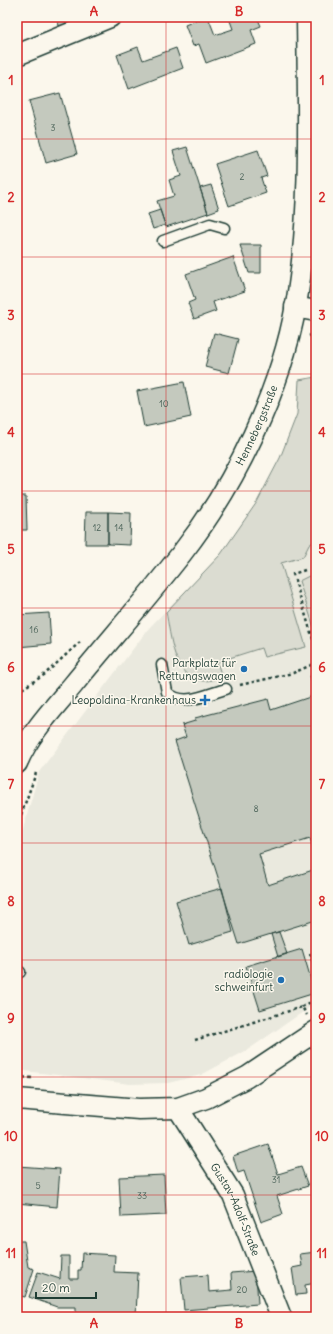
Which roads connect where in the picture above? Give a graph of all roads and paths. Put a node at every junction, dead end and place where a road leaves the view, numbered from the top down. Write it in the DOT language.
graph roads {
  1 [pos="110,17"];
  2 [pos="307,17"];
  3 [pos="17,55"];
  4 [pos="312,141"];
  5 [pos="224,228"];
  6 [pos="163,241"];
  7 [pos="295,307"];
  8 [pos="316,311"];
  9 [pos="316,333"];
  10 [pos="309,336"];
  11 [pos="305,570"];
  12 [pos="81,642"];
  13 [pos="316,649"];
  14 [pos="316,663"];
  15 [pos="162,665"];
  16 [pos="226,689"];
  17 [pos="17,692"];
  18 [pos="18,756"];
  19 [pos="310,953"];
  20 [pos="316,973"];
  21 [pos="316,999"];
  22 [pos="302,1007"];
  23 [pos="311,1012"];
  24 [pos="308,1022"];
  25 [pos="195,1040"];
  26 [pos="17,1077"];
  27 [pos="33,1078"];
  28 [pos="17,1099"];
  29 [pos="178,1108"];
  30 [pos="281,1317"];
  1 -- 3 [label="street"];
  2 -- 4 [label="street, Hennebergstraße"];
  4 -- 7 [label="street, Hennebergstraße"];
  5 -- 6 [label="lane"];
  7 -- 8 [label="street"];
  7 -- 18 [label="street, Hennebergstraße"];
  9 -- 10 [label="path"];
  11 -- 13 [label="path"];
  12 -- 17 [label="path"];
  14 -- 16 [label="path"];
  15 -- 16 [label="lane"];
  19 -- 20 [label="path"];
  21 -- 22 [label="path"];
  22 -- 24 [label="path"];
  22 -- 25 [label="path"];
  23 -- 24 [label="path"];
  24 -- 29 [label="street"];
  26 -- 27 [label="path"];
  28 -- 29 [label="street"];
  29 -- 30 [label="street, Gustav-Adolf-Straße"];
}
